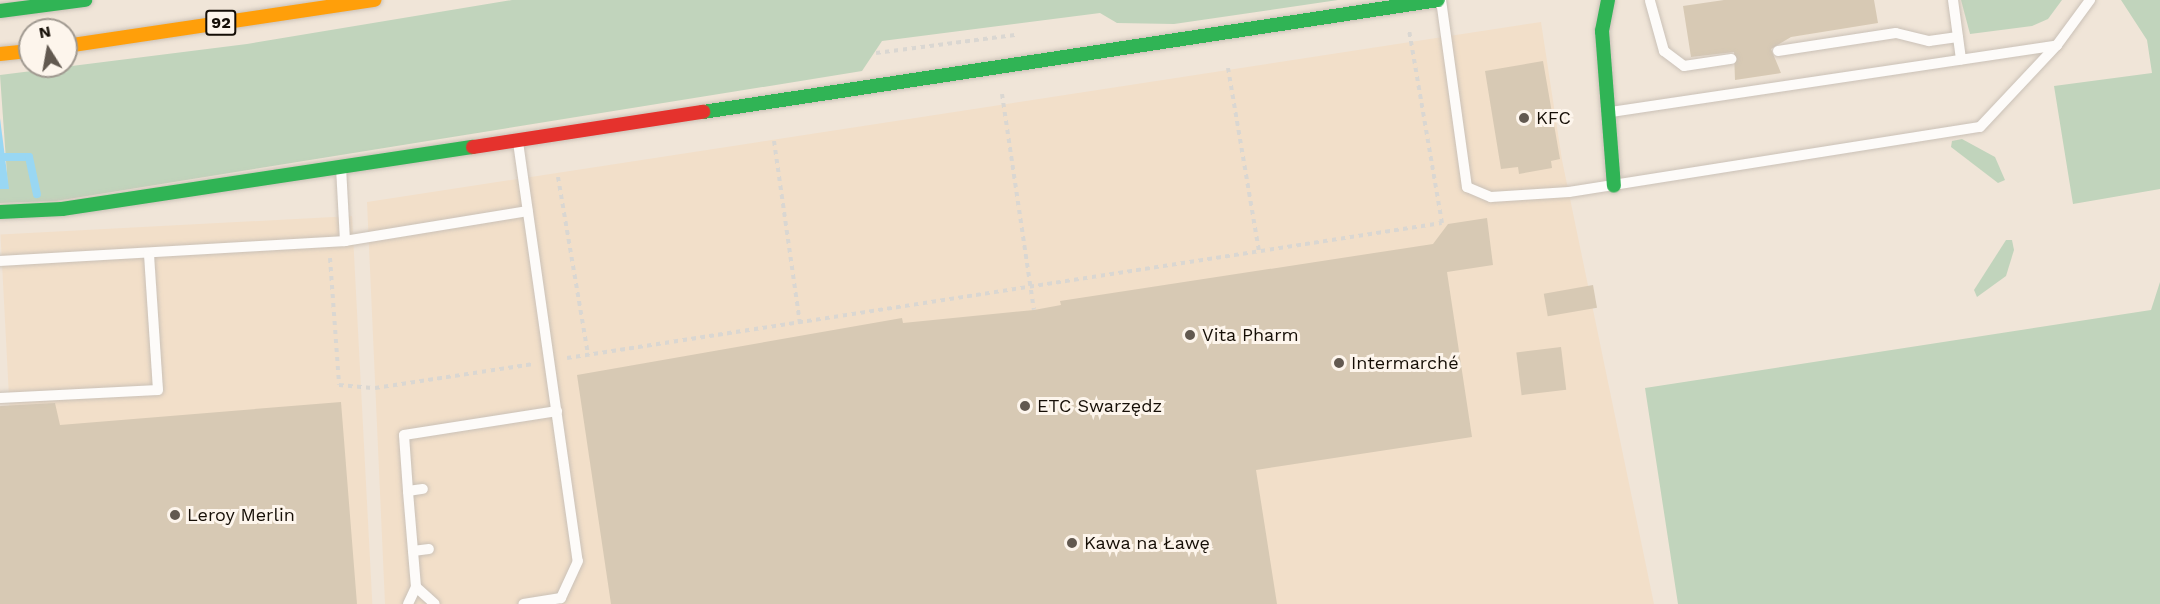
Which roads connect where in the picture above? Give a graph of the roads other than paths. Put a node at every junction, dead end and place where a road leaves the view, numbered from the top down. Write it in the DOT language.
graph roads {
  1 [pos="85,0"];
  2 [pos="375,0"];
  3 [pos="1440,0"];
  4 [pos="1608,0"];
  5 [pos="1653,0"];
  6 [pos="1953,0"];
  7 [pos="2090,0"];
  8 [pos="0,11"];
  9 [pos="1958,37"];
  10 [pos="78,44"];
  11 [pos="2057,45"];
  12 [pos="1778,51"];
  13 [pos="18,52"];
  14 [pos="0,54"];
  15 [pos="1731,59"];
  16 [pos="1961,59"];
  17 [pos="1611,112"];
  18 [pos="518,139"];
  19 [pos="340,165"];
  20 [pos="1614,186"];
  21 [pos="528,211"];
  22 [pos="0,212"];
  23 [pos="345,241"];
  24 [pos="149,255"];
  25 [pos="0,261"];
  26 [pos="0,398"];
  27 [pos="557,411"];
  28 [pos="423,489"];
  29 [pos="408,491"];
  30 [pos="429,549"];
  31 [pos="413,550"];
  32 [pos="416,587"];
  33 [pos="408,604"];
  34 [pos="435,604"];
  35 [pos="524,604"];
  1 -- 8 [label="street"];
  2 -- 10 [label="street, 92"];
  3 -- 18 [label="street"];
  3 -- 20 [label="lane"];
  4 -- 17 [label="street"];
  5 -- 15 [label="lane"];
  6 -- 9 [label="lane"];
  7 -- 11 [label="lane"];
  9 -- 12 [label="lane"];
  9 -- 16 [label="lane"];
  11 -- 16 [label="lane"];
  11 -- 20 [label="lane"];
  13 -- 14 [label="street"];
  16 -- 17 [label="lane"];
  17 -- 20 [label="street"];
  18 -- 19 [label="street"];
  18 -- 21 [label="lane"];
  19 -- 22 [label="street"];
  19 -- 23 [label="lane"];
  21 -- 23 [label="lane"];
  21 -- 27 [label="lane"];
  23 -- 24 [label="lane"];
  24 -- 25 [label="lane"];
  24 -- 26 [label="lane"];
  27 -- 29 [label="lane"];
  27 -- 35 [label="lane"];
  28 -- 29 [label="lane"];
  29 -- 31 [label="lane"];
  30 -- 31 [label="lane"];
  31 -- 32 [label="lane"];
  32 -- 33 [label="lane"];
  32 -- 34 [label="lane"];
}
